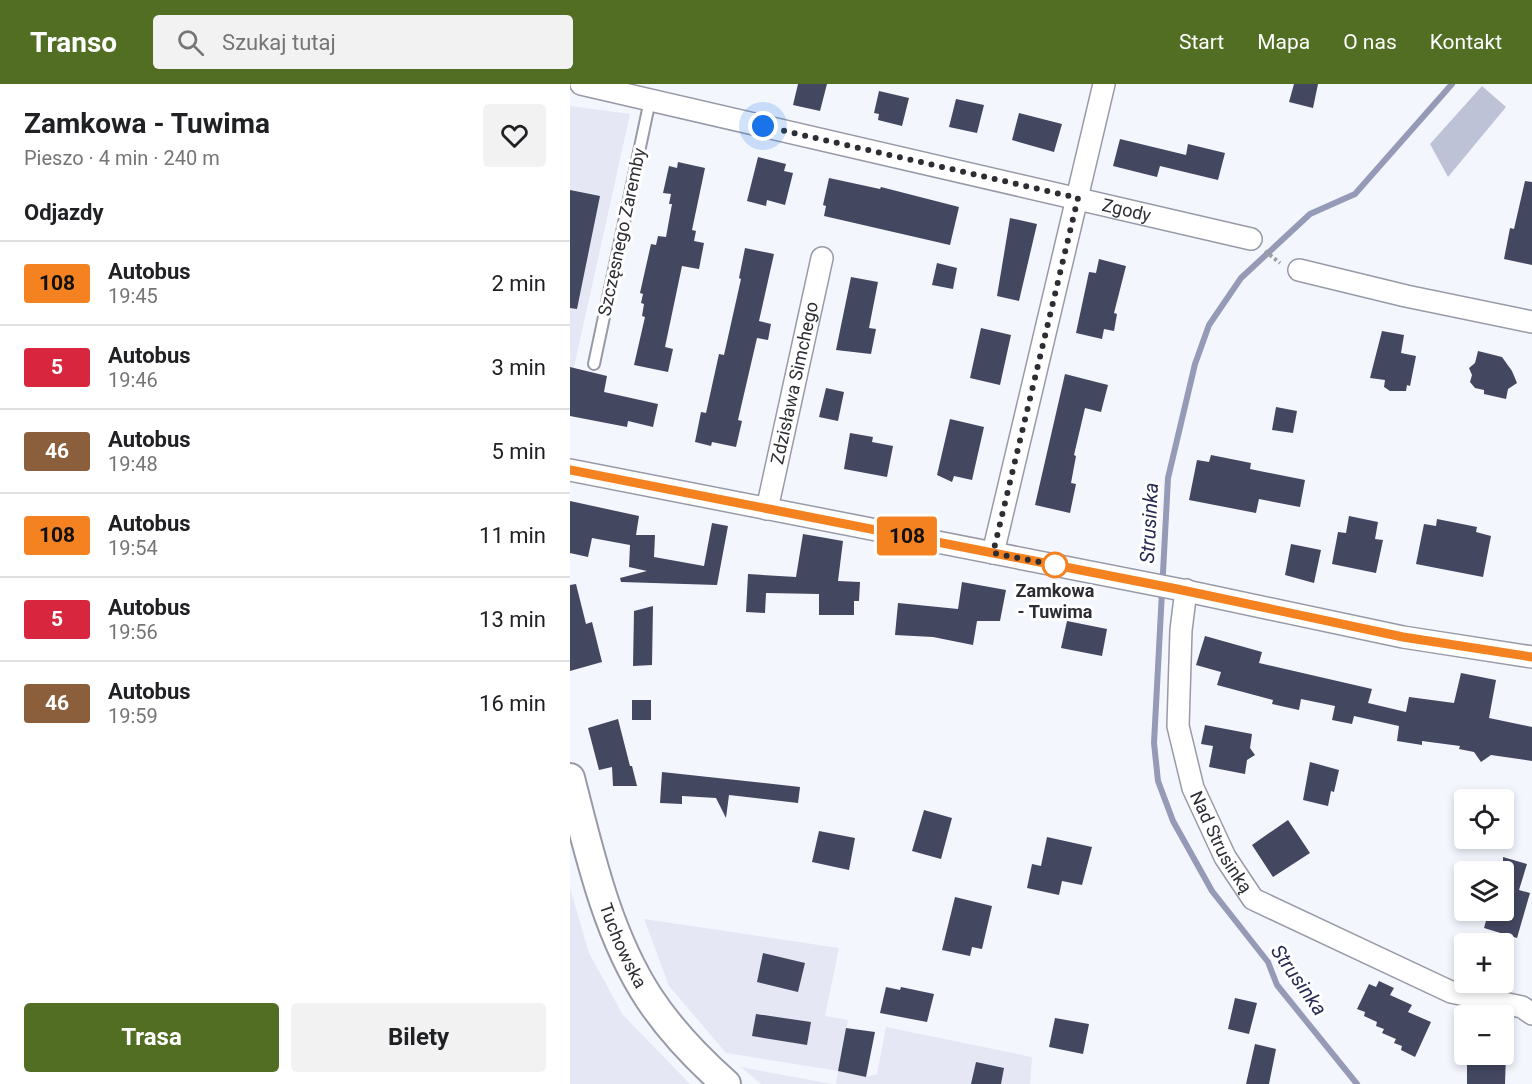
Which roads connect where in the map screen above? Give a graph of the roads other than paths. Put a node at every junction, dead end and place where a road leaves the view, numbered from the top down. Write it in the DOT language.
graph roads {
  1 [pos="580,84"];
  2 [pos="1104,84"];
  3 [pos="650,100"];
  4 [pos="1078,198"];
  5 [pos="1251,239"];
  6 [pos="822,258"];
  7 [pos="1299,270"];
  8 [pos="1532,322"];
  9 [pos="594,364"];
  10 [pos="570,470"];
  11 [pos="767,509"];
  12 [pos="993,553"];
  13 [pos="1181,590"];
  14 [pos="1532,657"];
  15 [pos="570,778"];
  16 [pos="1532,1014"];
  17 [pos="726,1084"];
  1 -- 3 [label="street, Zgody"];
  2 -- 4 [label="street"];
  3 -- 4 [label="street, Zgody"];
  3 -- 9 [label="lane, Szczęsnego Zaremby"];
  4 -- 5 [label="street, Zgody"];
  4 -- 12 [label="street"];
  6 -- 11 [label="street, Zdzisława Simchego"];
  7 -- 8 [label="street"];
  10 -- 11 [label="street"];
  11 -- 12 [label="street"];
  12 -- 13 [label="street"];
  13 -- 14 [label="street"];
  13 -- 16 [label="street, Nad Strusinką"];
  15 -- 17 [label="street, Tuchowska"];
}
